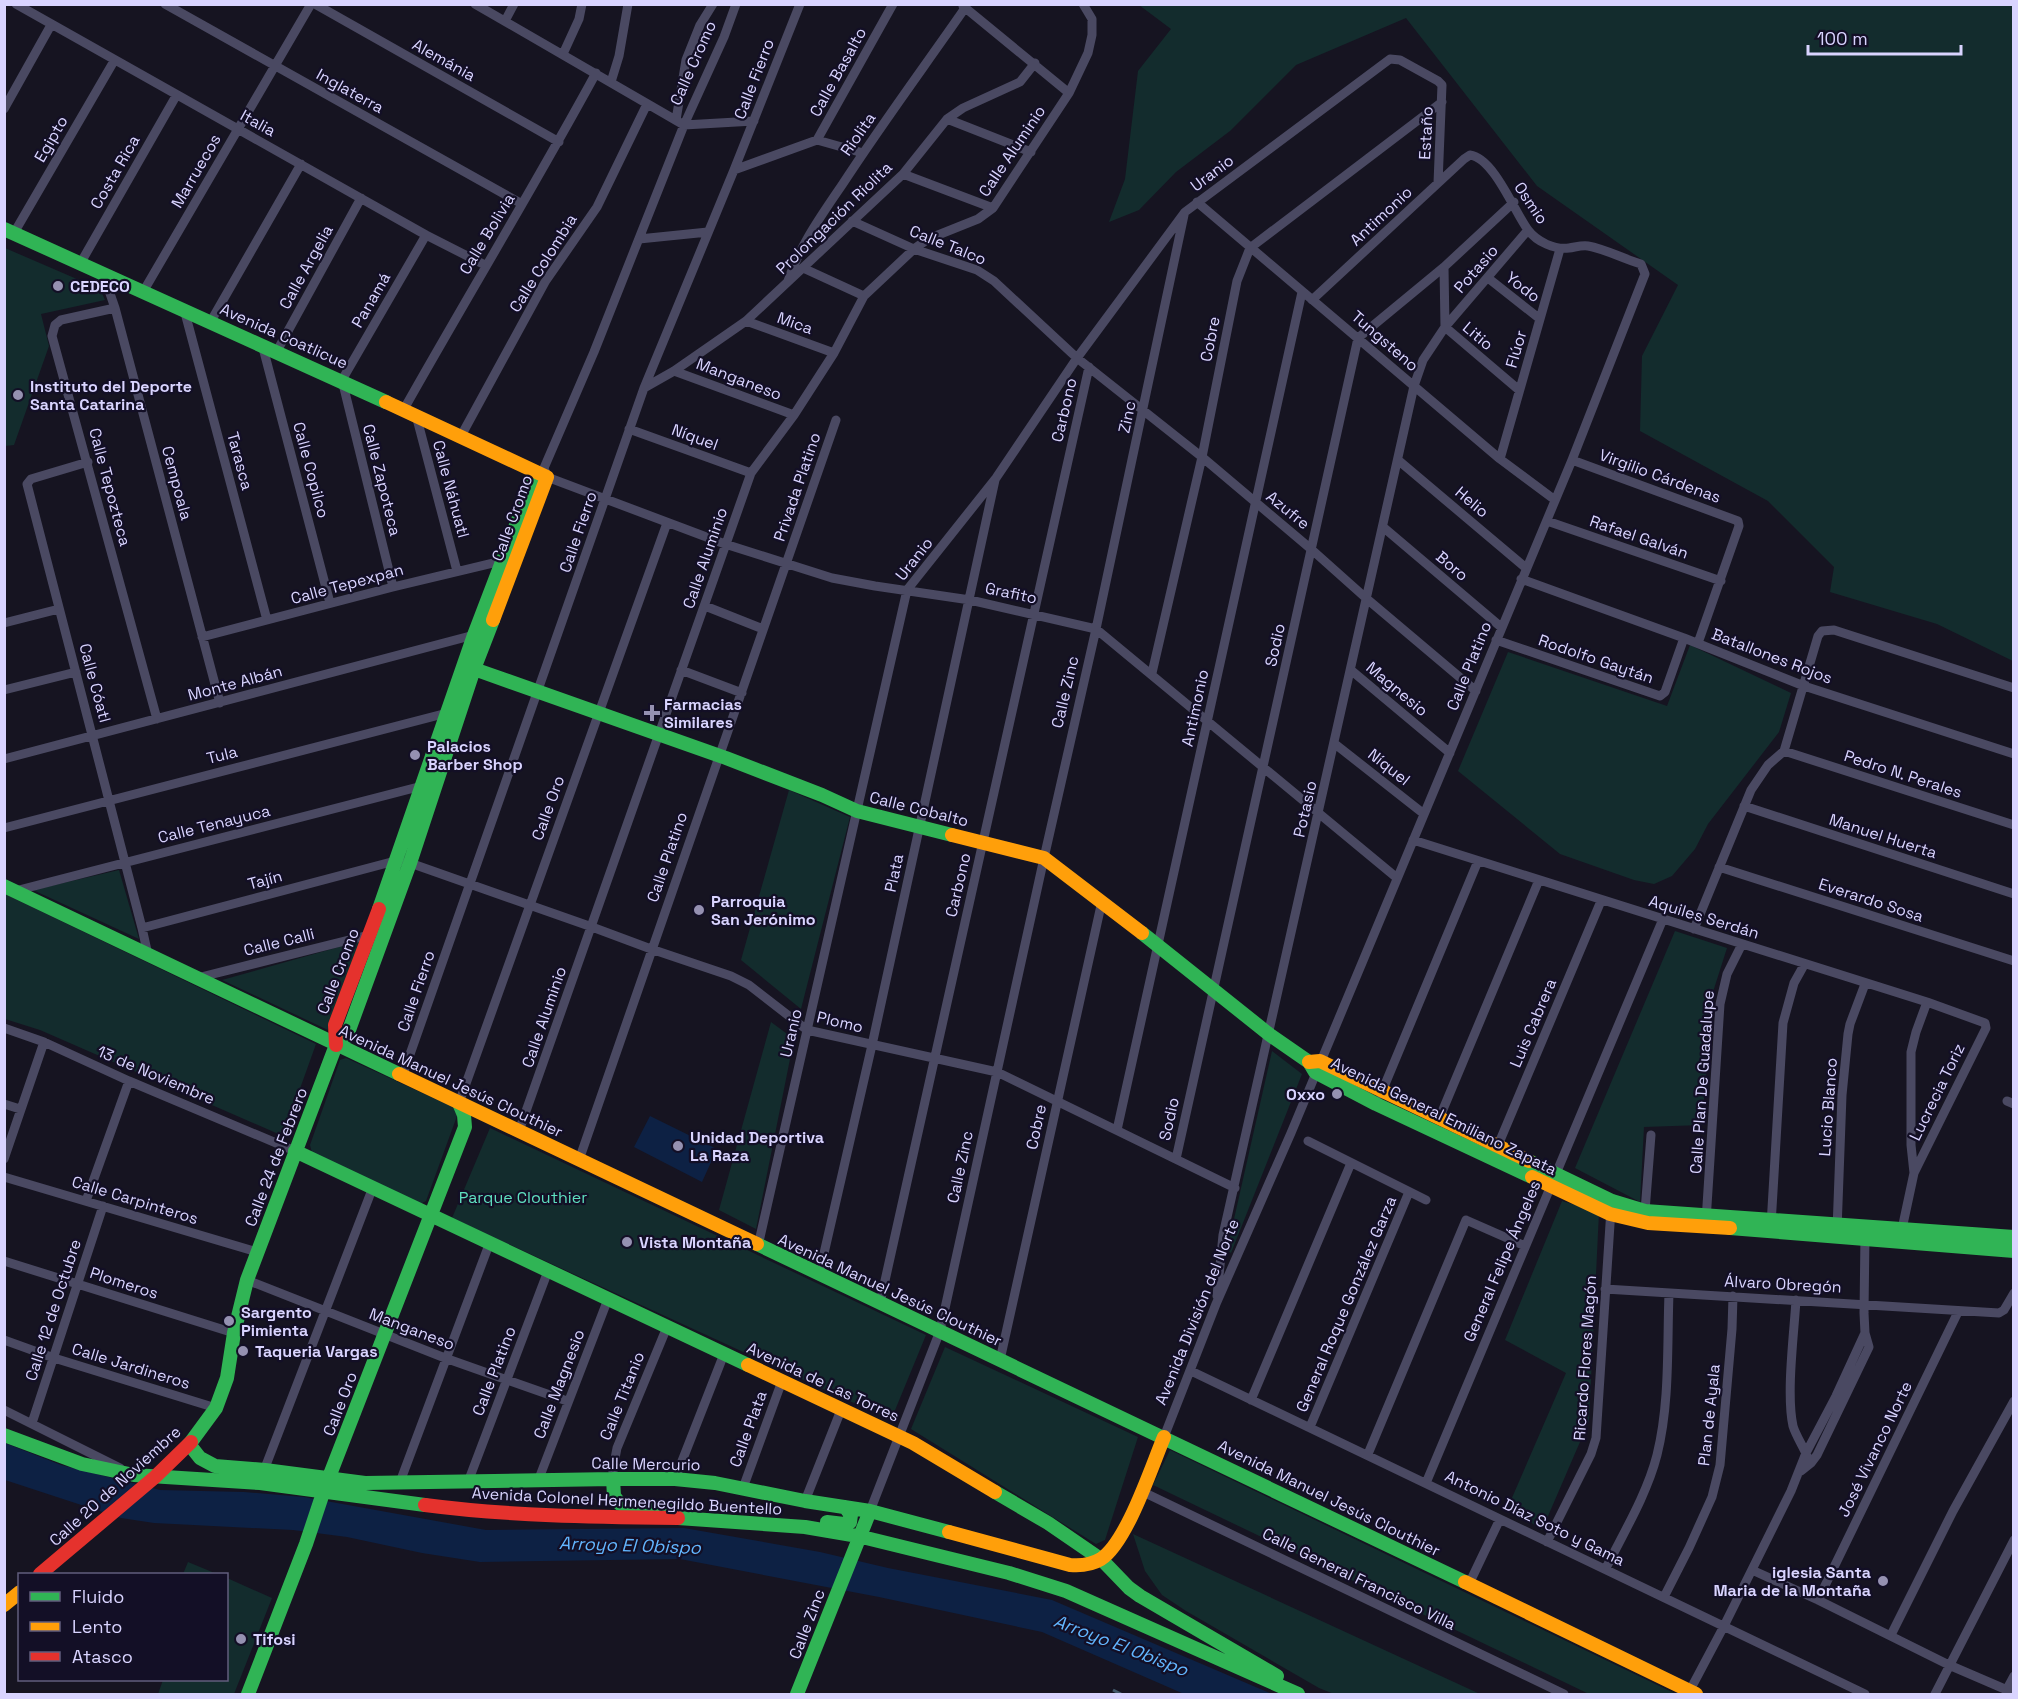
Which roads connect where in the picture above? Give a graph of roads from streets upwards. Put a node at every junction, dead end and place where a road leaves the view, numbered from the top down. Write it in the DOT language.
graph roads {
  1 [pos="16,4"];
  2 [pos="165,4"];
  3 [pos="313,4"];
  4 [pos="475,4"];
  5 [pos="514,4"];
  6 [pos="582,4"];
  7 [pos="628,4"];
  8 [pos="712,4"];
  9 [pos="736,4"];
  10 [pos="800,4"];
  11 [pos="893,4"];
  12 [pos="1083,4"];
  13 [pos="963,6"];
  14 [pos="505,21"];
  15 [pos="51,25"];
  16 [pos="563,54"];
  17 [pos="114,60"];
  18 [pos="1035,63"];
  19 [pos="276,67"];
  20 [pos="596,74"];
  21 [pos="611,82"];
  22 [pos="1442,85"];
  23 [pos="1069,93"];
  24 [pos="176,96"];
  25 [pos="1442,102"];
  26 [pos="647,104"];
  27 [pos="4,109"];
  28 [pos="947,119"];
  29 [pos="754,121"];
  30 [pos="680,122"];
  31 [pos="238,129"];
  32 [pos="817,140"];
  33 [pos="559,141"];
  34 [pos="1031,152"];
  35 [pos="863,153"];
  36 [pos="1470,155"];
  37 [pos="301,164"];
  38 [pos="734,170"];
  39 [pos="903,174"];
  40 [pos="1438,183"];
  41 [pos="361,198"];
  42 [pos="1197,202"];
  43 [pos="1514,202"];
  44 [pos="522,204"];
  45 [pos="993,208"];
  46 [pos="1185,212"];
  47 [pos="852,221"];
  48 [pos="1528,230"];
  49 [pos="9,231"];
  50 [pos="708,232"];
  51 [pos="426,235"];
  52 [pos="639,239"];
  53 [pos="1250,248"];
  54 [pos="914,249"];
  55 [pos="1560,249"];
  56 [pos="80,264"];
  57 [pos="485,265"];
  58 [pos="1444,267"];
  59 [pos="803,268"];
  60 [pos="103,273"];
  61 [pos="1488,278"];
  62 [pos="788,283"];
  63 [pos="143,291"];
  64 [pos="1302,292"];
  65 [pos="864,296"];
  66 [pos="1312,300"];
  67 [pos="115,308"];
  68 [pos="184,309"];
  69 [pos="1540,319"];
  70 [pos="211,321"];
  71 [pos="746,321"];
  72 [pos="1445,327"];
  73 [pos="1358,338"];
  74 [pos="262,344"];
  75 [pos="277,351"];
  76 [pos="834,353"];
  77 [pos="1077,358"];
  78 [pos="1089,368"];
  79 [pos="674,370"];
  80 [pos="342,380"];
  81 [pos="1414,386"];
  82 [pos="644,388"];
  83 [pos="1519,390"];
  84 [pos="1144,411"];
  85 [pos="410,412"];
  86 [pos="794,415"];
  87 [pos="836,420"];
  88 [pos="629,429"];
  89 [pos="461,436"];
  90 [pos="1202,458"];
  91 [pos="1500,459"];
  92 [pos="1398,460"];
  93 [pos="1572,460"];
  94 [pos="88,462"];
  95 [pos="542,473"];
  96 [pos="751,473"];
  97 [pos="996,478"];
  98 [pos="606,500"];
  99 [pos="1555,500"];
  100 [pos="1255,503"];
  101 [pos="1547,520"];
  102 [pos="667,523"];
  103 [pos="1383,527"];
  104 [pos="725,544"];
  105 [pos="1311,549"];
  106 [pos="501,561"];
  107 [pos="786,564"];
  108 [pos="1526,568"];
  109 [pos="457,571"];
  110 [pos="1521,579"];
  111 [pos="1721,581"];
  112 [pos="393,587"];
  113 [pos="907,590"];
  114 [pos="1367,599"];
  115 [pos="970,600"];
  116 [pos="330,603"];
  117 [pos="705,606"];
  118 [pos="59,609"];
  119 [pos="1033,613"];
  120 [pos="267,620"];
  121 [pos="4,623"];
  122 [pos="1501,627"];
  123 [pos="763,629"];
  124 [pos="1096,629"];
  125 [pos="474,635"];
  126 [pos="202,637"];
  127 [pos="1684,638"];
  128 [pos="1496,640"];
  129 [pos="1698,643"];
  130 [pos="474,669"];
  131 [pos="681,669"];
  132 [pos="1352,671"];
  133 [pos="76,672"];
  134 [pos="1152,673"];
  135 [pos="1804,687"];
  136 [pos="2013,688"];
  137 [pos="4,690"];
  138 [pos="539,691"];
  139 [pos="1476,691"];
  140 [pos="742,693"];
  141 [pos="220,702"];
  142 [pos="600,712"];
  143 [pos="447,713"];
  144 [pos="157,718"];
  145 [pos="1208,720"];
  146 [pos="659,733"];
  147 [pos="93,737"];
  148 [pos="1335,744"];
  149 [pos="1784,751"];
  150 [pos="1450,753"];
  151 [pos="2013,754"];
  152 [pos="719,756"];
  153 [pos="4,759"];
  154 [pos="1264,768"];
  155 [pos="422,786"];
  156 [pos="109,800"];
  157 [pos="1744,806"];
  158 [pos="857,811"];
  159 [pos="1424,813"];
  160 [pos="1319,815"];
  161 [pos="2013,825"];
  162 [pos="919,827"];
  163 [pos="4,828"];
  164 [pos="1413,840"];
  165 [pos="982,842"];
  166 [pos="1044,858"];
  167 [pos="395,861"];
  168 [pos="1478,861"];
  169 [pos="125,862"];
  170 [pos="410,863"];
  171 [pos="1719,867"];
  172 [pos="1397,878"];
  173 [pos="1539,880"];
  174 [pos="470,883"];
  175 [pos="10,889"];
  176 [pos="2013,894"];
  177 [pos="1102,901"];
  178 [pos="1601,901"];
  179 [pos="531,906"];
  180 [pos="1663,919"];
  181 [pos="592,927"];
  182 [pos="142,928"];
  183 [pos="1694,928"];
  184 [pos="369,935"];
  185 [pos="1742,944"];
  186 [pos="1158,946"];
  187 [pos="651,950"];
  188 [pos="148,955"];
  189 [pos="2013,961"];
  190 [pos="1804,965"];
  191 [pos="195,978"];
  192 [pos="1865,984"];
  193 [pos="1213,989"];
  194 [pos="1927,1002"];
  195 [pos="1985,1023"];
  196 [pos="4,1028"];
  197 [pos="807,1030"];
  198 [pos="1270,1035"];
  199 [pos="44,1042"];
  200 [pos="336,1045"];
  201 [pos="872,1045"];
  202 [pos="934,1057"];
  203 [pos="1315,1065"];
  204 [pos="997,1072"];
  205 [pos="402,1077"];
  206 [pos="129,1081"];
  207 [pos="1379,1097"];
  208 [pos="1057,1102"];
  209 [pos="459,1103"];
  210 [pos="4,1104"];
  211 [pos="20,1109"];
  212 [pos="1439,1119"];
  213 [pos="494,1120"];
  214 [pos="465,1126"];
  215 [pos="1117,1130"];
  216 [pos="519,1131"];
  217 [pos="1651,1135"];
  218 [pos="1308,1141"];
  219 [pos="295,1151"];
  220 [pos="1495,1152"];
  221 [pos="4,1159"];
  222 [pos="1176,1159"];
  223 [pos="579,1160"];
  224 [pos="1350,1163"];
  225 [pos="1914,1173"];
  226 [pos="4,1177"];
  227 [pos="1552,1179"];
  228 [pos="373,1187"];
  229 [pos="1235,1188"];
  230 [pos="1409,1192"];
  231 [pos="1426,1200"];
  232 [pos="86,1201"];
  233 [pos="103,1206"];
  234 [pos="1611,1208"];
  235 [pos="1645,1211"];
  236 [pos="430,1215"];
  237 [pos="1707,1220"];
  238 [pos="1771,1224"];
  239 [pos="1902,1228"];
  240 [pos="1837,1230"];
  241 [pos="1865,1233"];
  242 [pos="2013,1237"];
  243 [pos="490,1242"];
  244 [pos="758,1246"];
  245 [pos="1525,1246"];
  246 [pos="2013,1251"];
  247 [pos="257,1252"];
  248 [pos="4,1261"];
  249 [pos="548,1271"];
  250 [pos="819,1275"];
  251 [pos="247,1280"];
  252 [pos="77,1283"];
  253 [pos="1605,1289"];
  254 [pos="1669,1293"];
  255 [pos="2013,1293"];
  256 [pos="1733,1296"];
  257 [pos="608,1299"];
  258 [pos="1796,1300"];
  259 [pos="880,1303"];
  260 [pos="1216,1304"];
  261 [pos="1865,1304"];
  262 [pos="326,1310"];
  263 [pos="1958,1312"];
  264 [pos="667,1327"];
  265 [pos="940,1331"];
  266 [pos="234,1333"];
  267 [pos="1865,1333"];
  268 [pos="385,1334"];
  269 [pos="4,1340"];
  270 [pos="724,1354"];
  271 [pos="54,1358"];
  272 [pos="446,1358"];
  273 [pos="1000,1360"];
  274 [pos="1191,1371"];
  275 [pos="506,1379"];
  276 [pos="782,1381"];
  277 [pos="1251,1400"];
  278 [pos="567,1401"];
  279 [pos="2013,1401"];
  280 [pos="216,1408"];
  281 [pos="4,1410"];
  282 [pos="841,1410"];
  283 [pos="32,1423"];
  284 [pos="1310,1427"];
  285 [pos="4,1435"];
  286 [pos="900,1437"];
  287 [pos="1164,1437"];
  288 [pos="189,1444"];
  289 [pos="1806,1453"];
  290 [pos="1368,1454"];
  291 [pos="1811,1463"];
  292 [pos="1800,1472"];
  293 [pos="134,1475"];
  294 [pos="262,1476"];
  295 [pos="154,1477"];
  296 [pos="614,1479"];
  297 [pos="675,1479"];
  298 [pos="538,1480"];
  299 [pos="400,1482"];
  300 [pos="468,1482"];
  301 [pos="1426,1483"];
  302 [pos="743,1488"];
  303 [pos="325,1489"];
  304 [pos="364,1489"];
  305 [pos="1141,1491"];
  306 [pos="805,1501"];
  307 [pos="845,1507"];
  308 [pos="870,1511"];
  309 [pos="682,1517"];
  310 [pos="1500,1519"];
  311 [pos="805,1527"];
  312 [pos="2013,1540"];
  313 [pos="856,1542"];
  314 [pos="1547,1542"];
  315 [pos="1102,1560"];
  316 [pos="1606,1568"];
  317 [pos="1752,1570"];
  318 [pos="42,1573"];
  319 [pos="1469,1584"];
  320 [pos="18,1594"];
  321 [pos="1664,1597"];
  322 [pos="1818,1600"];
  323 [pos="4,1605"];
  324 [pos="1724,1626"];
  325 [pos="1891,1635"];
  326 [pos="1949,1665"];
  327 [pos="2013,1676"];
  328 [pos="2010,1691"];
  329 [pos="1691,1694"];
  330 [pos="248,1695"];
  331 [pos="797,1695"];
  332 [pos="1298,1695"];
  333 [pos="1307,1695"];
  334 [pos="1564,1695"];
  335 [pos="1865,1695"];
  336 [pos="1935,1695"];
  1 -- 15 [label="street, Italia"];
  2 -- 19 [label="street, Inglaterra"];
  3 -- 19 [label="street, Marruecos"];
  3 -- 33 [label="street, Alemánia"];
  4 -- 14 [label="street"];
  5 -- 14 [label="street"];
  6 -- 16 [label="street"];
  7 -- 21 [label="street"];
  8 -- 30 [label="street"];
  9 -- 30 [label="street, Calle Cromo"];
  10 -- 29 [label="street, Calle Fierro"];
  11 -- 32 [label="street, Calle Basalto"];
  12 -- 23 [label="street, Calle Aluminio"];
  13 -- 18 [label="street"];
  13 -- 35 [label="street, Riolita"];
  14 -- 16 [label="street"];
  15 -- 17 [label="street, Italia"];
  15 -- 27 [label="street"];
  16 -- 20 [label="street"];
  17 -- 24 [label="street, Italia"];
  17 -- 49 [label="street, Egipto"];
  18 -- 23 [label="street"];
  18 -- 28 [label="street, Prolongación Riolita"];
  19 -- 31 [label="street, Marruecos"];
  19 -- 44 [label="street, Inglaterra"];
  20 -- 21 [label="street"];
  20 -- 33 [label="street, Calle Bolivia"];
  21 -- 26 [label="street"];
  22 -- 25 [label="street, Estaño"];
  22 -- 42 [label="street, Uranio"];
  23 -- 34 [label="street, Calle Aluminio"];
  24 -- 31 [label="street, Italia"];
  24 -- 56 [label="street, Costa Rica"];
  25 -- 40 [label="street, Estaño"];
  25 -- 53 [label="street"];
  26 -- 30 [label="street"];
  26 -- 89 [label="street, Calle Colombia"];
  28 -- 34 [label="street"];
  28 -- 39 [label="street, Prolongación Riolita"];
  29 -- 30 [label="street"];
  29 -- 38 [label="street, Calle Fierro"];
  30 -- 52 [label="street, Calle Cromo"];
  31 -- 37 [label="street, Italia"];
  31 -- 63 [label="street, Marruecos"];
  32 -- 35 [label="street"];
  32 -- 38 [label="street, Calle Basalto"];
  33 -- 44 [label="street, Calle Bolivia"];
  34 -- 45 [label="street, Calle Aluminio"];
  35 -- 62 [label="street, Riolita"];
  36 -- 40 [label="street, Antimonio"];
  36 -- 43 [label="street, Osmio"];
  37 -- 41 [label="street, Italia"];
  37 -- 70 [label="street"];
  38 -- 50 [label="street, Calle Fierro"];
  39 -- 45 [label="street"];
  39 -- 47 [label="street, Prolongación Riolita"];
  40 -- 66 [label="street, Antimonio"];
  41 -- 51 [label="street, Italia"];
  41 -- 75 [label="street, Calle Argelia"];
  42 -- 46 [label="street, Uranio"];
  42 -- 53 [label="street, Tungsteno"];
  43 -- 48 [label="street, Osmio"];
  43 -- 58 [label="street"];
  44 -- 57 [label="street, Calle Bolivia"];
  45 -- 54 [label="street, Calle Aluminio"];
  46 -- 77 [label="street, Uranio"];
  46 -- 84 [label="street, Zinc"];
  47 -- 54 [label="street, Calle Talco"];
  47 -- 59 [label="street, Prolongación Riolita"];
  48 -- 55 [label="street, Osmio"];
  48 -- 61 [label="street, Potasio"];
  49 -- 56 [label="street, Avenida Coatlicue"];
  50 -- 52 [label="street"];
  50 -- 82 [label="street, Calle Fierro"];
  51 -- 57 [label="street, Italia"];
  51 -- 80 [label="street, Panamá"];
  52 -- 95 [label="street, Calle Cromo"];
  53 -- 64 [label="street, Tungsteno"];
  53 -- 90 [label="street, Cobre"];
  54 -- 65 [label="street, Calle Aluminio"];
  54 -- 77 [label="street, Calle Talco"];
  55 -- 69 [label="street, Flúor"];
  55 -- 93 [label="street, Calle Platino"];
  56 -- 60 [label="street, Avenida Coatlicue"];
  57 -- 85 [label="street, Calle Bolivia"];
  58 -- 72 [label="street, Potasio"];
  58 -- 73 [label="street"];
  59 -- 62 [label="street, Prolongación Riolita"];
  59 -- 65 [label="street"];
  60 -- 63 [label="street, Avenida Coatlicue"];
  60 -- 67 [label="street, Cempoala"];
  61 -- 69 [label="street, Yodo"];
  61 -- 72 [label="street, Potasio"];
  62 -- 71 [label="street, Prolongación Riolita"];
  63 -- 68 [label="street, Avenida Coatlicue"];
  64 -- 66 [label="street, Tungsteno"];
  64 -- 100 [label="street, Antimonio"];
  65 -- 76 [label="street, Calle Aluminio"];
  66 -- 73 [label="street, Tungsteno"];
  67 -- 94 [label="street, Calle Tepozteca"];
  67 -- 126 [label="street, Cempoala"];
  68 -- 70 [label="street, Avenida Coatlicue"];
  68 -- 120 [label="street, Tarasca"];
  69 -- 83 [label="street, Flúor"];
  70 -- 74 [label="street, Avenida Coatlicue"];
  71 -- 76 [label="street, Mica"];
  71 -- 79 [label="street, Prolongación Riolita"];
  72 -- 81 [label="street, Potasio"];
  72 -- 83 [label="street, Litio"];
  73 -- 81 [label="street, Tungsteno"];
  73 -- 105 [label="street, Sodio"];
  74 -- 75 [label="street, Avenida Coatlicue"];
  74 -- 116 [label="street, Calle Copilco"];
  75 -- 80 [label="street, Avenida Coatlicue"];
  76 -- 86 [label="street, Calle Aluminio"];
  77 -- 78 [label="street, Azufre"];
  77 -- 97 [label="street, Uranio"];
  78 -- 84 [label="street, Azufre"];
  78 -- 119 [label="street, Carbono"];
  79 -- 82 [label="street, Prolongación Riolita"];
  79 -- 86 [label="street, Manganeso"];
  80 -- 85 [label="street, Avenida Coatlicue"];
  80 -- 112 [label="street, Calle Zapoteca"];
  81 -- 91 [label="street, Tungsteno"];
  81 -- 92 [label="street, Potasio"];
  82 -- 88 [label="street, Calle Fierro"];
  83 -- 91 [label="street, Flúor"];
  84 -- 90 [label="street, Azufre"];
  84 -- 124 [label="street, Zinc"];
  85 -- 89 [label="street, Avenida Coatlicue"];
  85 -- 109 [label="street, Calle Náhuatl"];
  86 -- 96 [label="street, Calle Aluminio"];
  87 -- 107 [label="street, Privada Platino"];
  88 -- 96 [label="street, Níquel"];
  88 -- 98 [label="street, Calle Fierro"];
  89 -- 95 [label="street, Avenida Coatlicue"];
  90 -- 100 [label="street, Azufre"];
  90 -- 134 [label="street, Cobre"];
  91 -- 99 [label="street, Tungsteno"];
  92 -- 103 [label="street, Potasio"];
  92 -- 108 [label="street, Helio"];
  93 -- 99 [label="street, Calle Platino"];
  93 -- 111 [label="street, Virgilio Cárdenas"];
  94 -- 118 [label="street, Calle Cóatl"];
  94 -- 144 [label="street, Calle Tepozteca"];
  95 -- 98 [label="street, Grafito"];
  95 -- 106 [label="street, Calle Cromo"];
  95 -- 130 [label="street, Calle Cromo"];
  96 -- 104 [label="street, Calle Aluminio"];
  97 -- 113 [label="street, Uranio"];
  97 -- 115 [label="street, Plata"];
  98 -- 102 [label="street, Grafito"];
  98 -- 138 [label="street, Calle Fierro"];
  99 -- 101 [label="street, Calle Platino"];
  100 -- 105 [label="street, Azufre"];
  100 -- 145 [label="street, Antimonio"];
  101 -- 108 [label="street, Calle Platino"];
  101 -- 111 [label="street, Rafael Galván"];
  102 -- 104 [label="street, Grafito"];
  102 -- 142 [label="street, Calle Oro"];
  103 -- 114 [label="street, Potasio"];
  103 -- 122 [label="street, Boro"];
  104 -- 107 [label="street, Grafito"];
  104 -- 117 [label="street, Calle Aluminio"];
  105 -- 114 [label="street, Azufre"];
  105 -- 154 [label="street, Sodio"];
  106 -- 109 [label="street, Calle Tepexpan"];
  106 -- 125 [label="street, Calle Cromo"];
  107 -- 113 [label="street, Grafito"];
  107 -- 123 [label="street, Calle Platino"];
  108 -- 110 [label="street, Calle Platino"];
  109 -- 112 [label="street, Calle Tepexpan"];
  110 -- 122 [label="street, Calle Platino"];
  110 -- 127 [label="street, Batallones Rojos"];
  111 -- 129 [label="street"];
  112 -- 116 [label="street, Calle Tepexpan"];
  113 -- 115 [label="street, Grafito"];
  113 -- 158 [label="street, Uranio"];
  114 -- 132 [label="street, Potasio"];
  114 -- 139 [label="street, Azufre"];
  115 -- 119 [label="street, Grafito"];
  115 -- 162 [label="street, Plata"];
  116 -- 120 [label="street, Calle Tepexpan"];
  117 -- 123 [label="street"];
  117 -- 131 [label="street, Calle Aluminio"];
  118 -- 121 [label="street"];
  118 -- 133 [label="street, Calle Cóatl"];
  119 -- 124 [label="street, Grafito"];
  119 -- 165 [label="street, Carbono"];
  120 -- 126 [label="street, Calle Tepexpan"];
  122 -- 128 [label="street, Calle Platino"];
  123 -- 140 [label="street, Calle Platino"];
  124 -- 134 [label="street, Grafito"];
  124 -- 166 [label="street, Calle Zinc"];
  125 -- 141 [label="street, Monte Albán"];
  125 -- 143 [label="street, Calle Cromo"];
  126 -- 141 [label="street, Cempoala"];
  127 -- 128 [label="street, Rodolfo Gaytán"];
  127 -- 129 [label="street, Batallones Rojos"];
  128 -- 139 [label="street, Calle Platino"];
  129 -- 135 [label="street, Batallones Rojos"];
  130 -- 138 [label="street, Calle Cobalto"];
  130 -- 170 [label="street, Calle Cromo"];
  131 -- 140 [label="street"];
  131 -- 146 [label="street, Calle Aluminio"];
  132 -- 148 [label="street, Potasio"];
  132 -- 150 [label="street, Magnesio"];
  133 -- 137 [label="street"];
  133 -- 147 [label="street, Calle Cóatl"];
  134 -- 145 [label="street, Grafito"];
  135 -- 136 [label="street"];
  135 -- 149 [label="street"];
  135 -- 151 [label="street, Batallones Rojos"];
  138 -- 142 [label="street, Calle Cobalto"];
  138 -- 174 [label="street, Calle Fierro"];
  139 -- 150 [label="street, Calle Platino"];
  140 -- 152 [label="street, Calle Platino"];
  141 -- 144 [label="street, Monte Albán"];
  142 -- 146 [label="street, Calle Cobalto"];
  142 -- 179 [label="street, Calle Oro"];
  143 -- 155 [label="street, Calle Cromo"];
  143 -- 156 [label="street, Tula"];
  144 -- 147 [label="street, Monte Albán"];
  145 -- 154 [label="street, Grafito"];
  145 -- 186 [label="street, Antimonio"];
  146 -- 152 [label="street, Calle Cobalto"];
  146 -- 181 [label="street, Calle Aluminio"];
  147 -- 153 [label="street, Monte Albán"];
  147 -- 156 [label="street, Calle Cóatl"];
  148 -- 159 [label="street, Níquel"];
  148 -- 160 [label="street, Potasio"];
  149 -- 157 [label="street"];
  149 -- 161 [label="street, Pedro N. Perales"];
  150 -- 159 [label="street, Calle Platino"];
  152 -- 158 [label="street, Calle Cobalto"];
  152 -- 187 [label="street, Calle Platino"];
  154 -- 160 [label="street, Grafito"];
  154 -- 193 [label="street, Sodio"];
  155 -- 167 [label="street, Calle Cromo"];
  155 -- 169 [label="street, Calle Tenayuca"];
  156 -- 163 [label="street, Tula"];
  156 -- 169 [label="street, Calle Cóatl"];
  157 -- 171 [label="street"];
  157 -- 176 [label="street, Manuel Huerta"];
  158 -- 162 [label="street, Calle Cobalto"];
  158 -- 197 [label="street, Uranio"];
  159 -- 164 [label="street, Calle Platino"];
  160 -- 172 [label="street, Grafito"];
  160 -- 198 [label="street, Potasio"];
  162 -- 165 [label="street, Calle Cobalto"];
  162 -- 201 [label="street, Plata"];
  164 -- 168 [label="street, Aquiles Serdán"];
  164 -- 172 [label="street, Calle Platino"];
  165 -- 166 [label="street, Calle Cobalto"];
  165 -- 202 [label="street, Carbono"];
  166 -- 177 [label="street, Calle Cobalto"];
  166 -- 204 [label="street, Calle Zinc"];
  167 -- 170 [label="street, Plomo"];
  167 -- 182 [label="street, Tajín"];
  167 -- 184 [label="street, Calle Cromo"];
  168 -- 173 [label="street, Aquiles Serdán"];
  168 -- 207 [label="street"];
  169 -- 175 [label="street, Calle Tenayuca"];
  169 -- 182 [label="street, Calle Cóatl"];
  170 -- 174 [label="street, Plomo"];
  170 -- 200 [label="street, Calle Cromo"];
  171 -- 183 [label="street"];
  171 -- 189 [label="street, Everardo Sosa"];
  172 -- 203 [label="street, Calle Platino"];
  173 -- 178 [label="street, Aquiles Serdán"];
  173 -- 212 [label="street"];
  174 -- 179 [label="street, Plomo"];
  174 -- 205 [label="street, Calle Fierro"];
  175 -- 188 [label="street, Avenida Manuel Jesús Clouthier"];
  177 -- 186 [label="street, Calle Cobalto"];
  177 -- 208 [label="street, Cobre"];
  178 -- 180 [label="street, Aquiles Serdán"];
  178 -- 220 [label="street, Luis Cabrera"];
  179 -- 181 [label="street, Plomo"];
  179 -- 209 [label="street, Calle Oro"];
  180 -- 183 [label="street, Aquiles Serdán"];
  180 -- 227 [label="street, General Felipe Ángeles"];
  181 -- 187 [label="street, Plomo"];
  181 -- 216 [label="street, Calle Aluminio"];
  182 -- 188 [label="street, Calle Cóatl"];
  183 -- 185 [label="street, Aquiles Serdán"];
  184 -- 191 [label="street, Calle Calli"];
  184 -- 200 [label="street, Calle Cromo"];
  185 -- 190 [label="street, Aquiles Serdán"];
  185 -- 237 [label="street, Calle Plan De Guadalupe"];
  186 -- 193 [label="street, Calle Cobalto"];
  186 -- 215 [label="street, Antimonio"];
  187 -- 197 [label="street, Plomo"];
  187 -- 223 [label="street, Calle Platino"];
  188 -- 191 [label="street, Avenida Manuel Jesús Clouthier"];
  190 -- 192 [label="street, Aquiles Serdán"];
  190 -- 238 [label="street"];
  191 -- 200 [label="street, Avenida Manuel Jesús Clouthier"];
  192 -- 194 [label="street, Aquiles Serdán"];
  192 -- 240 [label="street, Lucio Blanco"];
  193 -- 198 [label="street, Calle Cobalto"];
  193 -- 222 [label="street, Sodio"];
  194 -- 195 [label="street, Aquiles Serdán"];
  194 -- 225 [label="street"];
  195 -- 225 [label="street, Lucrecia Toriz"];
  196 -- 199 [label="street, 13 de Noviembre"];
  197 -- 201 [label="street, Plomo"];
  197 -- 244 [label="street, Uranio"];
  198 -- 203 [label="street, Calle Cobalto"];
  198 -- 229 [label="street, Potasio"];
  199 -- 206 [label="street, 13 de Noviembre"];
  199 -- 211 [label="street"];
  200 -- 205 [label="street, Avenida Manuel Jesús Clouthier"];
  200 -- 219 [label="street, Calle 24 de Febrero"];
  201 -- 202 [label="street, Plomo"];
  201 -- 250 [label="street, Plata"];
  202 -- 204 [label="street, Plomo"];
  202 -- 259 [label="street, Carbono"];
  203 -- 207 [label="street, Avenida General Emiliano Zapata"];
  203 -- 260 [label="street, Avenida División del Norte"];
  204 -- 208 [label="street, Plomo"];
  204 -- 265 [label="street, Calle Zinc"];
  205 -- 209 [label="street, Avenida Manuel Jesús Clouthier"];
  206 -- 219 [label="street, 13 de Noviembre"];
  206 -- 232 [label="street"];
  207 -- 212 [label="street, Avenida General Emiliano Zapata"];
  207 -- 220 [label="street, Avenida General Emiliano Zapata"];
  208 -- 215 [label="street, Plomo"];
  208 -- 273 [label="street, Cobre"];
  209 -- 213 [label="street, Avenida Manuel Jesús Clouthier"];
  209 -- 214 [label="street"];
  210 -- 211 [label="street"];
  211 -- 221 [label="street"];
  212 -- 220 [label="street, Avenida General Emiliano Zapata"];
  213 -- 214 [label="street"];
  213 -- 216 [label="street, Avenida Manuel Jesús Clouthier"];
  214 -- 236 [label="street, Calle Oro"];
  215 -- 222 [label="street, Plomo"];
  216 -- 223 [label="street, Avenida Manuel Jesús Clouthier"];
  217 -- 235 [label="street"];
  218 -- 224 [label="street"];
  219 -- 228 [label="street, Avenida de Las Torres"];
  219 -- 247 [label="street, Calle 24 de Febrero"];
  220 -- 227 [label="street, Avenida General Emiliano Zapata"];
  222 -- 229 [label="street, Plomo"];
  223 -- 244 [label="street, Avenida Manuel Jesús Clouthier"];
  224 -- 230 [label="street"];
  224 -- 277 [label="street"];
  225 -- 239 [label="street"];
  226 -- 232 [label="street, Calle Carpinteros"];
  227 -- 234 [label="street, Avenida General Emiliano Zapata"];
  227 -- 245 [label="street, General Felipe Ángeles"];
  228 -- 236 [label="street, Avenida de Las Torres"];
  228 -- 262 [label="street"];
  229 -- 260 [label="street, Potasio"];
  230 -- 231 [label="street"];
  230 -- 284 [label="street, General Roque González Garza"];
  232 -- 233 [label="street, Calle Carpinteros"];
  233 -- 247 [label="street, Calle Carpinteros"];
  233 -- 252 [label="street, Calle 12 de Octubre"];
  234 -- 235 [label="street, Avenida General Emiliano Zapata"];
  234 -- 237 [label="street, Avenida General Emiliano Zapata"];
  234 -- 253 [label="street, Ricardo Flores Magón"];
  235 -- 237 [label="street, Avenida General Emiliano Zapata"];
  236 -- 243 [label="street, Avenida de Las Torres"];
  236 -- 268 [label="street, Calle Oro"];
  237 -- 238 [label="street, Avenida General Emiliano Zapata"];
  238 -- 240 [label="street, Avenida General Emiliano Zapata"];
  239 -- 241 [label="street, Avenida General Emiliano Zapata"];
  239 -- 242 [label="street, Avenida General Emiliano Zapata"];
  240 -- 241 [label="street, Avenida General Emiliano Zapata"];
  241 -- 246 [label="street, Avenida General Emiliano Zapata"];
  241 -- 261 [label="street"];
  243 -- 249 [label="street, Avenida de Las Torres"];
  243 -- 272 [label="street"];
  244 -- 250 [label="street, Avenida Manuel Jesús Clouthier"];
  245 -- 290 [label="street"];
  245 -- 301 [label="street, General Felipe Ángeles"];
  247 -- 251 [label="street, Calle 24 de Febrero"];
  248 -- 252 [label="street, Plomeros"];
  249 -- 257 [label="street, Avenida de Las Torres"];
  249 -- 275 [label="street, Calle Platino"];
  250 -- 259 [label="street, Avenida Manuel Jesús Clouthier"];
  251 -- 262 [label="street, Manganeso"];
  251 -- 266 [label="street, Calle 20 de Noviembre"];
  252 -- 266 [label="street, Plomeros"];
  252 -- 271 [label="street, Calle 12 de Octubre"];
  253 -- 254 [label="street, Álvaro Obregón"];
  253 -- 314 [label="street, Ricardo Flores Magón"];
  254 -- 256 [label="street, Álvaro Obregón"];
  254 -- 316 [label="street"];
  255 -- 263 [label="street, Álvaro Obregón"];
  256 -- 258 [label="street, Álvaro Obregón"];
  256 -- 321 [label="street, Plan de Ayala"];
  257 -- 264 [label="street, Avenida de Las Torres"];
  257 -- 278 [label="street, Calle Magnesio"];
  258 -- 261 [label="street, Álvaro Obregón"];
  258 -- 289 [label="street"];
  259 -- 265 [label="street, Avenida Manuel Jesús Clouthier"];
  260 -- 274 [label="street, Avenida División del Norte"];
  261 -- 263 [label="street, Álvaro Obregón"];
  261 -- 267 [label="street"];
  262 -- 268 [label="street, Manganeso"];
  262 -- 294 [label="street"];
  263 -- 322 [label="street, José Vivanco Norte"];
  264 -- 270 [label="street, Avenida de Las Torres"];
  264 -- 296 [label="street, Calle Titanio"];
  265 -- 273 [label="street, Avenida Manuel Jesús Clouthier"];
  265 -- 286 [label="street, Calle Zinc"];
  266 -- 280 [label="street, Calle 20 de Noviembre"];
  267 -- 289 [label="street"];
  267 -- 291 [label="street"];
  268 -- 272 [label="street, Manganeso"];
  268 -- 303 [label="street, Calle Oro"];
  269 -- 271 [label="street, Calle Jardineros"];
  270 -- 276 [label="street, Avenida de Las Torres"];
  270 -- 297 [label="street"];
  271 -- 280 [label="street, Calle Jardineros"];
  271 -- 283 [label="street, Calle 12 de Octubre"];
  272 -- 275 [label="street, Manganeso"];
  272 -- 299 [label="street"];
  273 -- 287 [label="street, Avenida Manuel Jesús Clouthier"];
  274 -- 277 [label="street, Antonio Díaz Soto y Gama"];
  274 -- 287 [label="street, Avenida División del Norte"];
  275 -- 278 [label="street, Manganeso"];
  275 -- 300 [label="street, Calle Platino"];
  276 -- 282 [label="street, Avenida de Las Torres"];
  276 -- 302 [label="street, Calle Plata"];
  277 -- 284 [label="street, Antonio Díaz Soto y Gama"];
  278 -- 298 [label="street, Calle Magnesio"];
  279 -- 325 [label="street"];
  280 -- 288 [label="street, Calle 20 de Noviembre"];
  281 -- 283 [label="street"];
  282 -- 286 [label="street, Avenida de Las Torres"];
  282 -- 306 [label="street"];
  283 -- 293 [label="street"];
  284 -- 290 [label="street, Antonio Díaz Soto y Gama"];
  285 -- 293 [label="street"];
  286 -- 308 [label="street, Calle Zinc"];
  286 -- 315 [label="street, Avenida de Las Torres"];
  287 -- 305 [label="street, Avenida División del Norte"];
  287 -- 319 [label="street, Avenida Manuel Jesús Clouthier"];
  288 -- 294 [label="street, Calle Mercurio"];
  288 -- 295 [label="street, Calle 20 de Noviembre"];
  289 -- 291 [label="street"];
  289 -- 292 [label="street"];
  290 -- 301 [label="street, Antonio Díaz Soto y Gama"];
  291 -- 292 [label="street"];
  292 -- 317 [label="street"];
  293 -- 295 [label="street"];
  294 -- 295 [label="street"];
  294 -- 303 [label="street, Calle Mercurio"];
  295 -- 318 [label="street, Calle 20 de Noviembre"];
  296 -- 297 [label="street, Calle Mercurio"];
  296 -- 298 [label="street, Calle Mercurio"];
  296 -- 309 [label="street"];
  297 -- 302 [label="street, Calle Mercurio"];
  298 -- 300 [label="street, Calle Mercurio"];
  299 -- 300 [label="street, Calle Mercurio"];
  299 -- 304 [label="street, Calle Mercurio"];
  301 -- 310 [label="street, Antonio Díaz Soto y Gama"];
  302 -- 306 [label="street, Calle Mercurio"];
  303 -- 304 [label="street, Calle Mercurio"];
  303 -- 330 [label="street, Calle Oro"];
  304 -- 309 [label="street, Avenida Colonel Hermenegildo Buentello"];
  305 -- 315 [label="street, Avenida División del Norte"];
  305 -- 334 [label="street, Calle General Francisco Villa"];
  306 -- 307 [label="street, Calle Mercurio"];
  307 -- 308 [label="street, Calle Mercurio"];
  307 -- 311 [label="street"];
  308 -- 313 [label="street, Calle Zinc"];
  308 -- 315 [label="street, Calle Mercurio"];
  309 -- 311 [label="street, Avenida Colonel Hermenegildo Buentello"];
  310 -- 314 [label="street, Antonio Díaz Soto y Gama"];
  310 -- 319 [label="street"];
  311 -- 313 [label="street, Avenida Colonel Hermenegildo Buentello"];
  312 -- 326 [label="street"];
  313 -- 331 [label="street, Calle Zinc"];
  313 -- 332 [label="street, Avenida Colonel Hermenegildo Buentello"];
  314 -- 316 [label="street, Antonio Díaz Soto y Gama"];
  315 -- 333 [label="street, Avenida de Las Torres"];
  316 -- 321 [label="street, Antonio Díaz Soto y Gama"];
  317 -- 322 [label="street"];
  317 -- 324 [label="street"];
  319 -- 329 [label="street, Avenida Manuel Jesús Clouthier"];
  320 -- 323 [label="street"];
  321 -- 324 [label="street, Antonio Díaz Soto y Gama"];
  322 -- 325 [label="street"];
  324 -- 329 [label="street"];
  324 -- 335 [label="street, Antonio Díaz Soto y Gama"];
  325 -- 326 [label="street"];
  326 -- 328 [label="street"];
  326 -- 336 [label="street"];
  327 -- 328 [label="street"];
}
